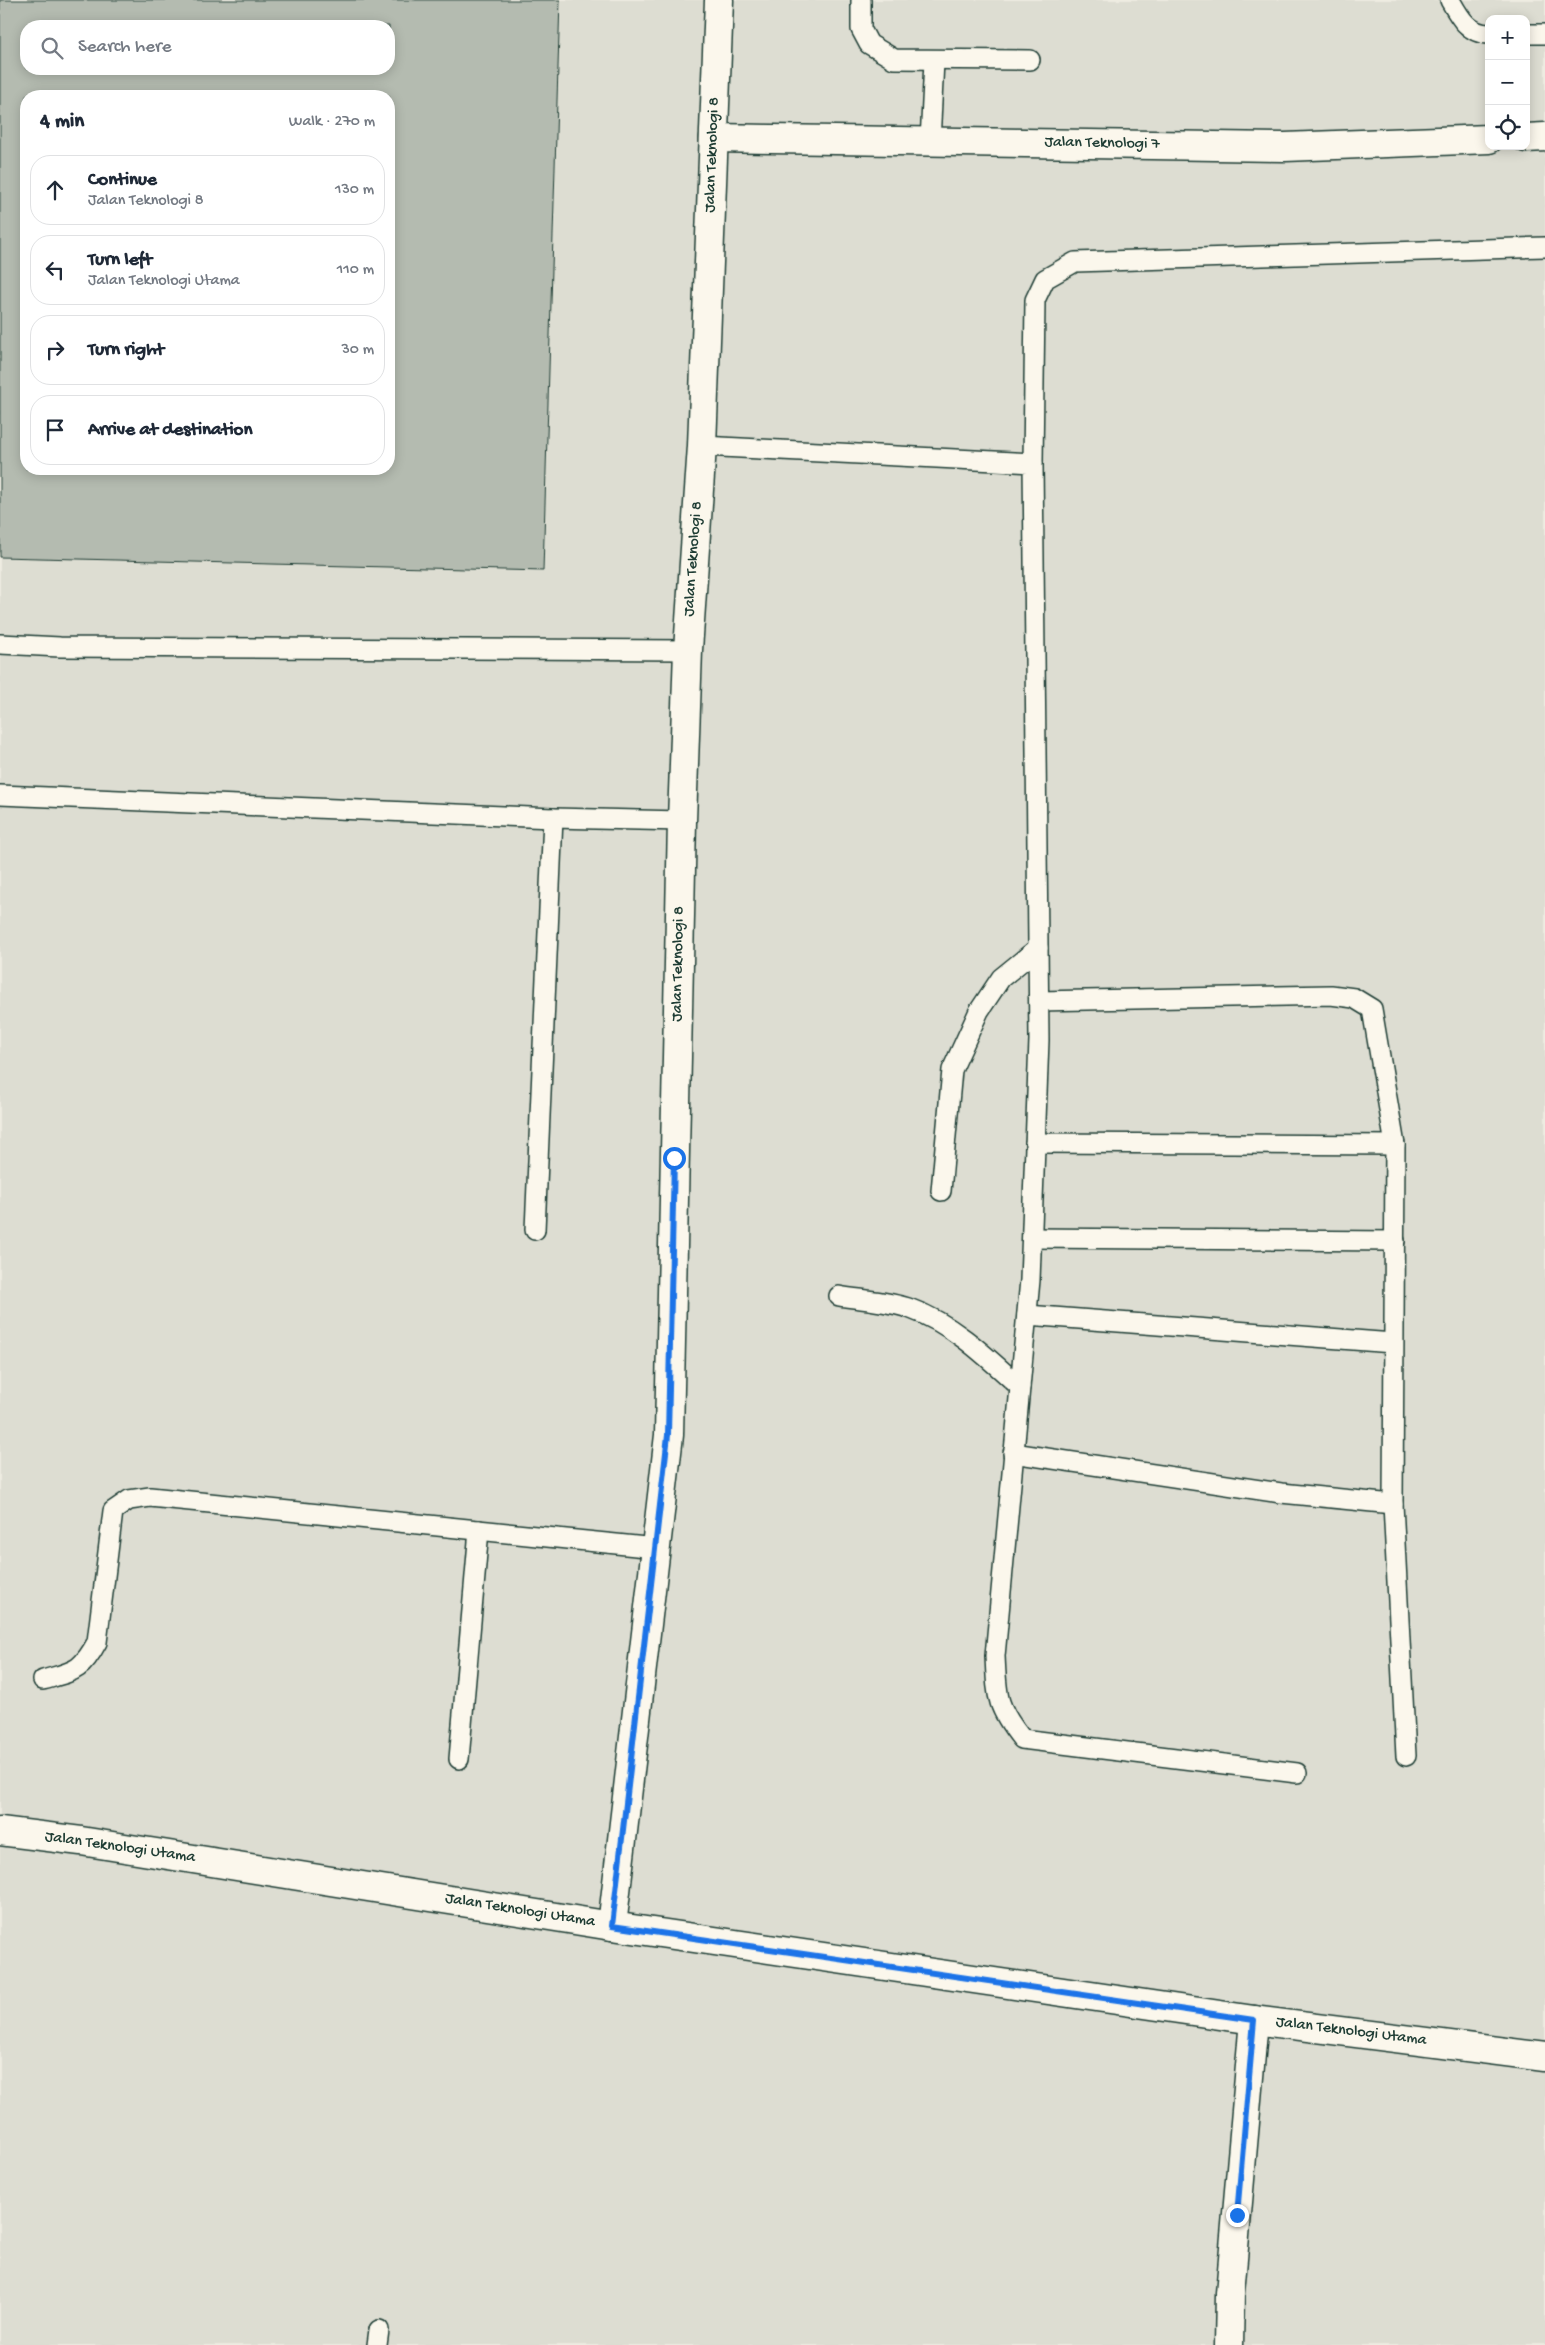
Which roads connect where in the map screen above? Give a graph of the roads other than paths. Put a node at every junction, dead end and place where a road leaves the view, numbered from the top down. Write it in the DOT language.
graph roads {
  1 [pos="719,0"];
  2 [pos="861,0"];
  3 [pos="1450,0"];
  4 [pos="1485,34"];
  5 [pos="1530,34"];
  6 [pos="1545,34"];
  7 [pos="1030,60"];
  8 [pos="934,61"];
  9 [pos="1545,137"];
  10 [pos="714,138"];
  11 [pos="1530,138"];
  12 [pos="1485,139"];
  13 [pos="930,142"];
  14 [pos="1545,247"];
  15 [pos="702,446"];
  16 [pos="1033,463"];
  17 [pos="0,644"];
  18 [pos="688,650"];
  19 [pos="0,795"];
  20 [pos="553,818"];
  21 [pos="682,821"];
  22 [pos="1038,948"];
  23 [pos="1038,1001"];
  24 [pos="1036,1143"];
  25 [pos="1395,1145"];
  26 [pos="941,1191"];
  27 [pos="535,1230"];
  28 [pos="1032,1238"];
  29 [pos="1395,1241"];
  30 [pos="839,1296"];
  31 [pos="1026,1315"];
  32 [pos="1393,1343"];
  33 [pos="1020,1386"];
  34 [pos="1013,1453"];
  35 [pos="1393,1504"];
  36 [pos="479,1530"];
  37 [pos="656,1548"];
  38 [pos="43,1680"];
  39 [pos="1406,1756"];
  40 [pos="459,1759"];
  41 [pos="1297,1773"];
  42 [pos="0,1831"];
  43 [pos="612,1926"];
  44 [pos="1254,2020"];
  45 [pos="1545,2057"];
  46 [pos="1229,2345"];
  1 -- 10 [label="street, Jalan Teknologi 8"];
  2 -- 8 [label="lane"];
  3 -- 4 [label="lane"];
  5 -- 6 [label="lane"];
  7 -- 8 [label="lane"];
  8 -- 13 [label="lane"];
  9 -- 11 [label="street"];
  10 -- 13 [label="street, Jalan Teknologi 7"];
  10 -- 15 [label="street, Jalan Teknologi 8"];
  12 -- 13 [label="street, Jalan Teknologi 7"];
  14 -- 16 [label="lane"];
  15 -- 16 [label="lane"];
  15 -- 18 [label="street, Jalan Teknologi 8"];
  16 -- 22 [label="lane"];
  17 -- 18 [label="lane"];
  18 -- 21 [label="street, Jalan Teknologi 8"];
  19 -- 20 [label="lane"];
  20 -- 21 [label="lane"];
  20 -- 27 [label="lane"];
  21 -- 37 [label="street, Jalan Teknologi 8"];
  22 -- 23 [label="lane"];
  22 -- 26 [label="lane"];
  23 -- 24 [label="lane"];
  23 -- 25 [label="lane"];
  24 -- 25 [label="lane"];
  24 -- 28 [label="lane"];
  25 -- 29 [label="lane"];
  28 -- 29 [label="lane"];
  28 -- 31 [label="lane"];
  29 -- 32 [label="lane"];
  30 -- 33 [label="lane"];
  31 -- 32 [label="lane"];
  31 -- 33 [label="lane"];
  32 -- 35 [label="lane"];
  33 -- 34 [label="lane"];
  34 -- 35 [label="lane"];
  34 -- 41 [label="lane"];
  35 -- 39 [label="lane"];
  36 -- 37 [label="lane"];
  36 -- 38 [label="lane"];
  36 -- 40 [label="lane"];
  37 -- 43 [label="street, Jalan Teknologi 8"];
  42 -- 43 [label="street, Jalan Teknologi Utama"];
  43 -- 44 [label="street, Jalan Teknologi Utama"];
  44 -- 45 [label="street, Jalan Teknologi Utama"];
  44 -- 46 [label="street"];
}
